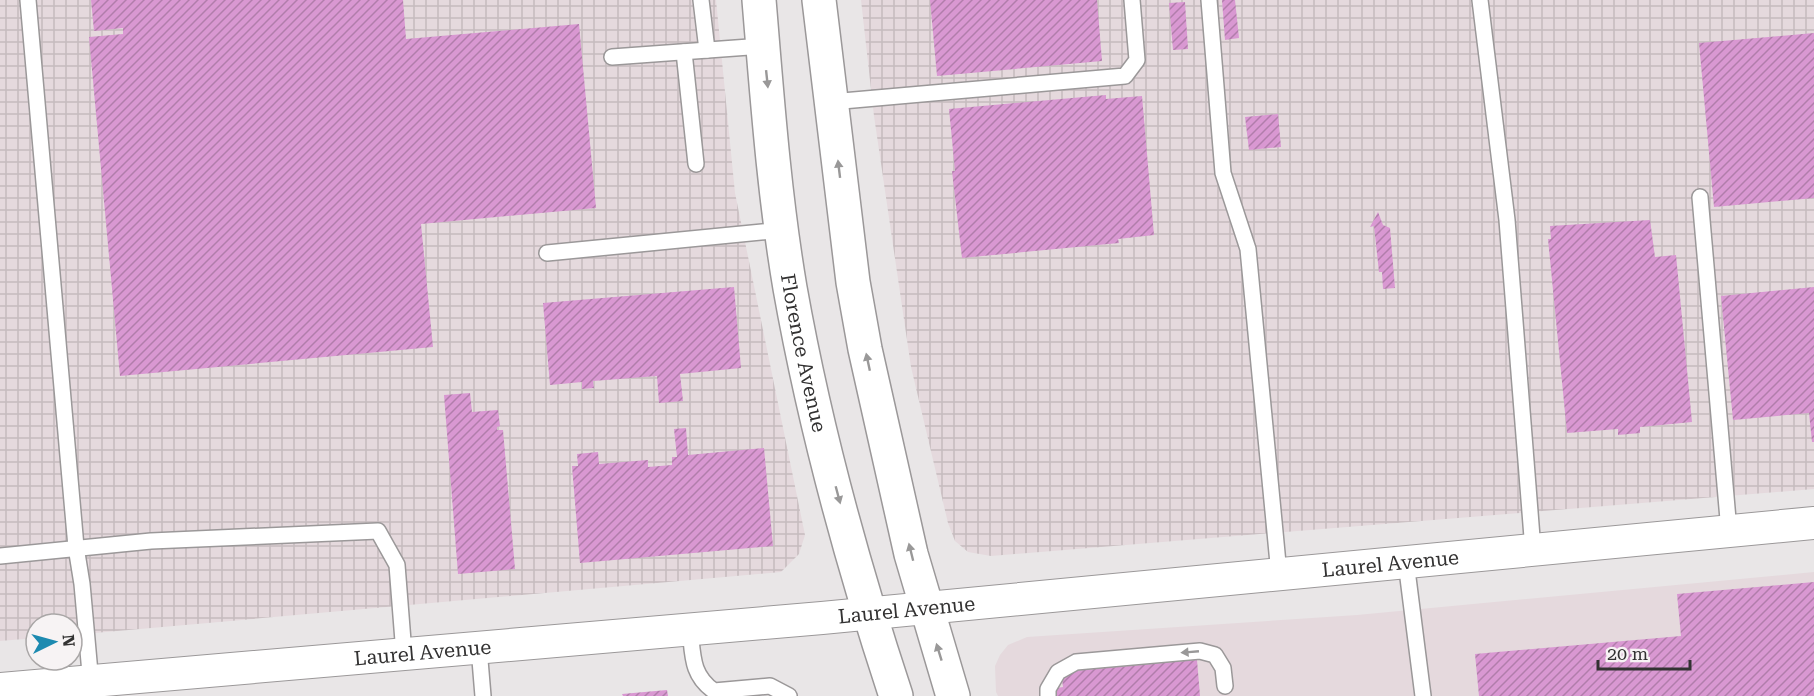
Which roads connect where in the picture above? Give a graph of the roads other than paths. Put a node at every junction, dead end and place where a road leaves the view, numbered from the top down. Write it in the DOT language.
graph roads {
  1 [pos="28,0"];
  2 [pos="701,0"];
  3 [pos="759,0"];
  4 [pos="819,0"];
  5 [pos="1132,0"];
  6 [pos="1209,0"];
  7 [pos="1480,0"];
  8 [pos="763,46"];
  9 [pos="707,50"];
  10 [pos="684,52"];
  11 [pos="612,57"];
  12 [pos="831,102"];
  13 [pos="696,164"];
  14 [pos="1700,197"];
  15 [pos="783,230"];
  16 [pos="547,253"];
  17 [pos="1814,523"];
  18 [pos="1729,531"];
  19 [pos="76,547"];
  20 [pos="1533,550"];
  21 [pos="0,556"];
  22 [pos="1406,562"];
  23 [pos="1280,574"];
  24 [pos="926,608"];
  25 [pos="869,613"];
  26 [pos="690,629"];
  27 [pos="479,648"];
  28 [pos="404,654"];
  29 [pos="1225,686"];
  30 [pos="91,688"];
  31 [pos="0,689"];
  32 [pos="483,696"];
  33 [pos="789,696"];
  34 [pos="896,696"];
  35 [pos="953,696"];
  36 [pos="1048,696"];
  37 [pos="1423,696"];
  1 -- 19 [label="lane"];
  2 -- 9 [label="lane"];
  3 -- 8 [label="main road, Florence Avenue"];
  4 -- 12 [label="main road"];
  5 -- 12 [label="lane"];
  6 -- 23 [label="lane"];
  7 -- 20 [label="lane"];
  8 -- 9 [label="lane"];
  8 -- 15 [label="main road, Florence Avenue, one-way"];
  9 -- 10 [label="lane"];
  10 -- 11 [label="lane"];
  10 -- 13 [label="lane"];
  24 -- 12 [label="main road, one-way"];
  14 -- 18 [label="lane"];
  15 -- 16 [label="lane"];
  15 -- 25 [label="main road, Florence Avenue, one-way"];
  17 -- 18 [label="street, Laurel Avenue"];
  18 -- 20 [label="street, Laurel Avenue"];
  19 -- 21 [label="lane"];
  19 -- 28 [label="lane"];
  19 -- 30 [label="lane"];
  20 -- 22 [label="street, Laurel Avenue"];
  22 -- 23 [label="street, Laurel Avenue"];
  22 -- 37 [label="lane"];
  23 -- 24 [label="street, Laurel Avenue"];
  24 -- 25 [label="street, Laurel Avenue"];
  35 -- 24 [label="main road, one-way"];
  25 -- 26 [label="street, Laurel Avenue"];
  25 -- 34 [label="main road, Florence Avenue"];
  26 -- 27 [label="street, Laurel Avenue"];
  26 -- 33 [label="lane"];
  27 -- 28 [label="street, Laurel Avenue"];
  27 -- 32 [label="lane"];
  28 -- 30 [label="street, Laurel Avenue"];
  29 -- 36 [label="lane, one-way"];
  30 -- 31 [label="street, Laurel Avenue"];
}
